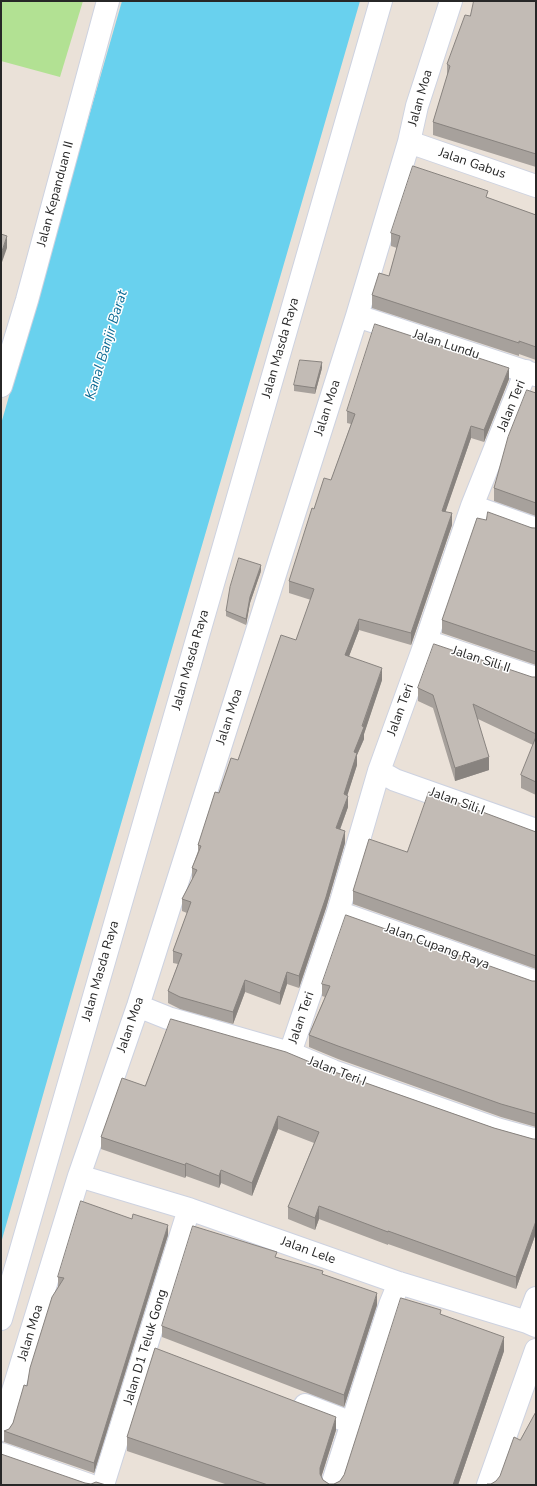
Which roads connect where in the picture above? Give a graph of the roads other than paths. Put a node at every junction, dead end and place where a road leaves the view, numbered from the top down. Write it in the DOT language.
graph roads {
  1 [pos="108,1"];
  2 [pos="381,1"];
  3 [pos="451,1"];
  4 [pos="409,142"];
  5 [pos="536,186"];
  6 [pos="357,316"];
  7 [pos="531,373"];
  8 [pos="1,386"];
  9 [pos="472,506"];
  10 [pos="536,529"];
  11 [pos="426,641"];
  12 [pos="536,678"];
  13 [pos="379,771"];
  14 [pos="536,830"];
  15 [pos="338,912"];
  16 [pos="536,982"];
  17 [pos="138,1006"];
  18 [pos="290,1053"];
  19 [pos="536,1140"];
  20 [pos="79,1176"];
  21 [pos="189,1208"];
  22 [pos="398,1283"];
  23 [pos="536,1298"];
  24 [pos="1,1319"];
  25 [pos="531,1324"];
  26 [pos="536,1350"];
  27 [pos="286,1398"];
  28 [pos="352,1423"];
  29 [pos="1,1430"];
  30 [pos="1,1454"];
  31 [pos="89,1485"];
  32 [pos="103,1485"];
  33 [pos="332,1485"];
  34 [pos="488,1485"];
  1 -- 8 [label="street, Jalan Kepanduan II"];
  2 -- 24 [label="street, Jalan Masda Raya"];
  3 -- 4 [label="street, Jalan Moa"];
  4 -- 5 [label="street, Jalan Gabus"];
  4 -- 6 [label="street, Jalan Moa"];
  6 -- 7 [label="street, Jalan Lundu"];
  6 -- 17 [label="street, Jalan Moa"];
  7 -- 9 [label="street, Jalan Teri"];
  9 -- 10 [label="street"];
  9 -- 11 [label="street, Jalan Teri"];
  11 -- 12 [label="street, Jalan Sili II"];
  11 -- 13 [label="street, Jalan Teri"];
  13 -- 14 [label="street, Jalan Sili I"];
  13 -- 15 [label="street, Jalan Teri"];
  15 -- 16 [label="street, Jalan Cupang Raya"];
  15 -- 18 [label="street, Jalan Teri"];
  17 -- 18 [label="street, Jalan Teri I"];
  17 -- 20 [label="street, Jalan Moa"];
  18 -- 19 [label="street, Jalan Teri I"];
  20 -- 21 [label="street, Jalan Lele"];
  20 -- 29 [label="street, Jalan Moa"];
  21 -- 22 [label="street, Jalan Lele"];
  21 -- 32 [label="street, Jalan D1 Teluk Gong"];
  22 -- 25 [label="street, Jalan Lele"];
  22 -- 28 [label="street"];
  23 -- 25 [label="street"];
  26 -- 34 [label="street"];
  27 -- 28 [label="street"];
  28 -- 33 [label="street"];
  30 -- 31 [label="street"];
}
